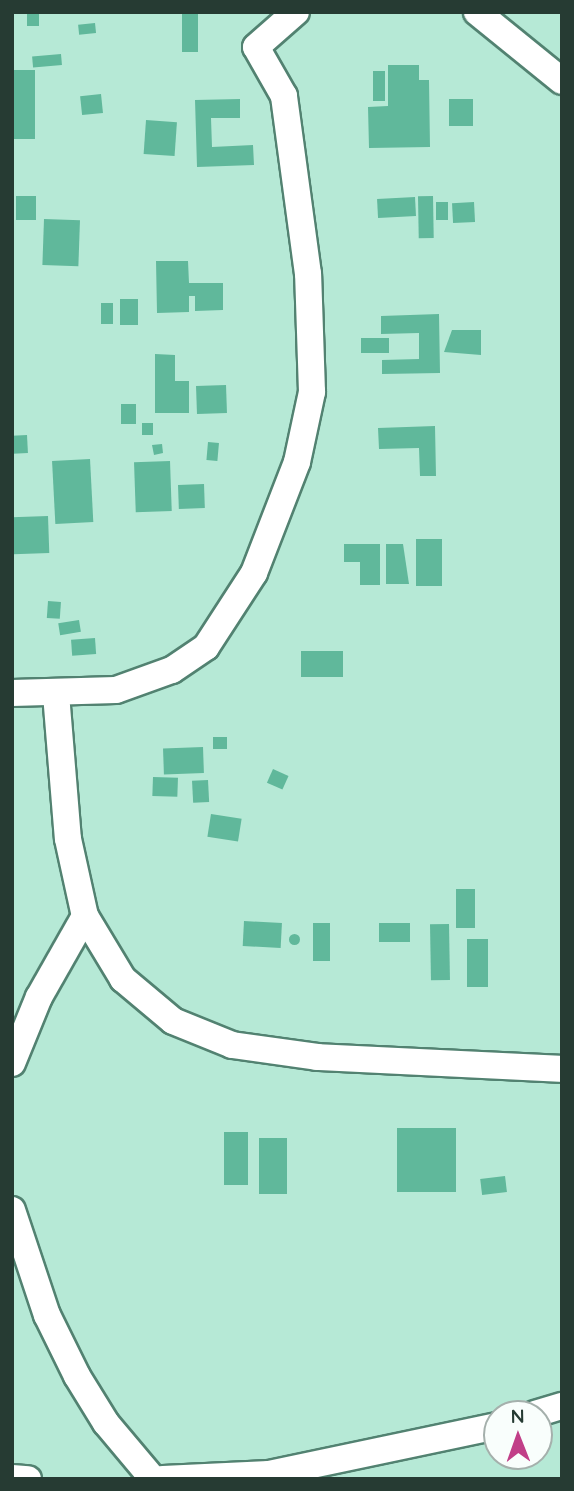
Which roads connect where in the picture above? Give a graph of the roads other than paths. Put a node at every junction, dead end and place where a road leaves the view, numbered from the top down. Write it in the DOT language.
graph roads {
  1 [pos="296,12"];
  2 [pos="477,12"];
  3 [pos="562,81"];
  4 [pos="12,694"];
  5 [pos="56,694"];
  6 [pos="85,916"];
  7 [pos="12,1063"];
  8 [pos="562,1069"];
  9 [pos="12,1210"];
  10 [pos="483,1429"];
  11 [pos="273,1476"];
  12 [pos="12,1478"];
  13 [pos="28,1479"];
  14 [pos="153,1479"];
  15 [pos="163,1479"];
  1 -- 5 [label="street"];
  2 -- 3 [label="street"];
  4 -- 5 [label="street"];
  5 -- 6 [label="street"];
  6 -- 7 [label="street"];
  6 -- 8 [label="street"];
  9 -- 14 [label="street"];
  10 -- 11 [label="street"];
  11 -- 15 [label="street"];
  12 -- 13 [label="street"];
}
